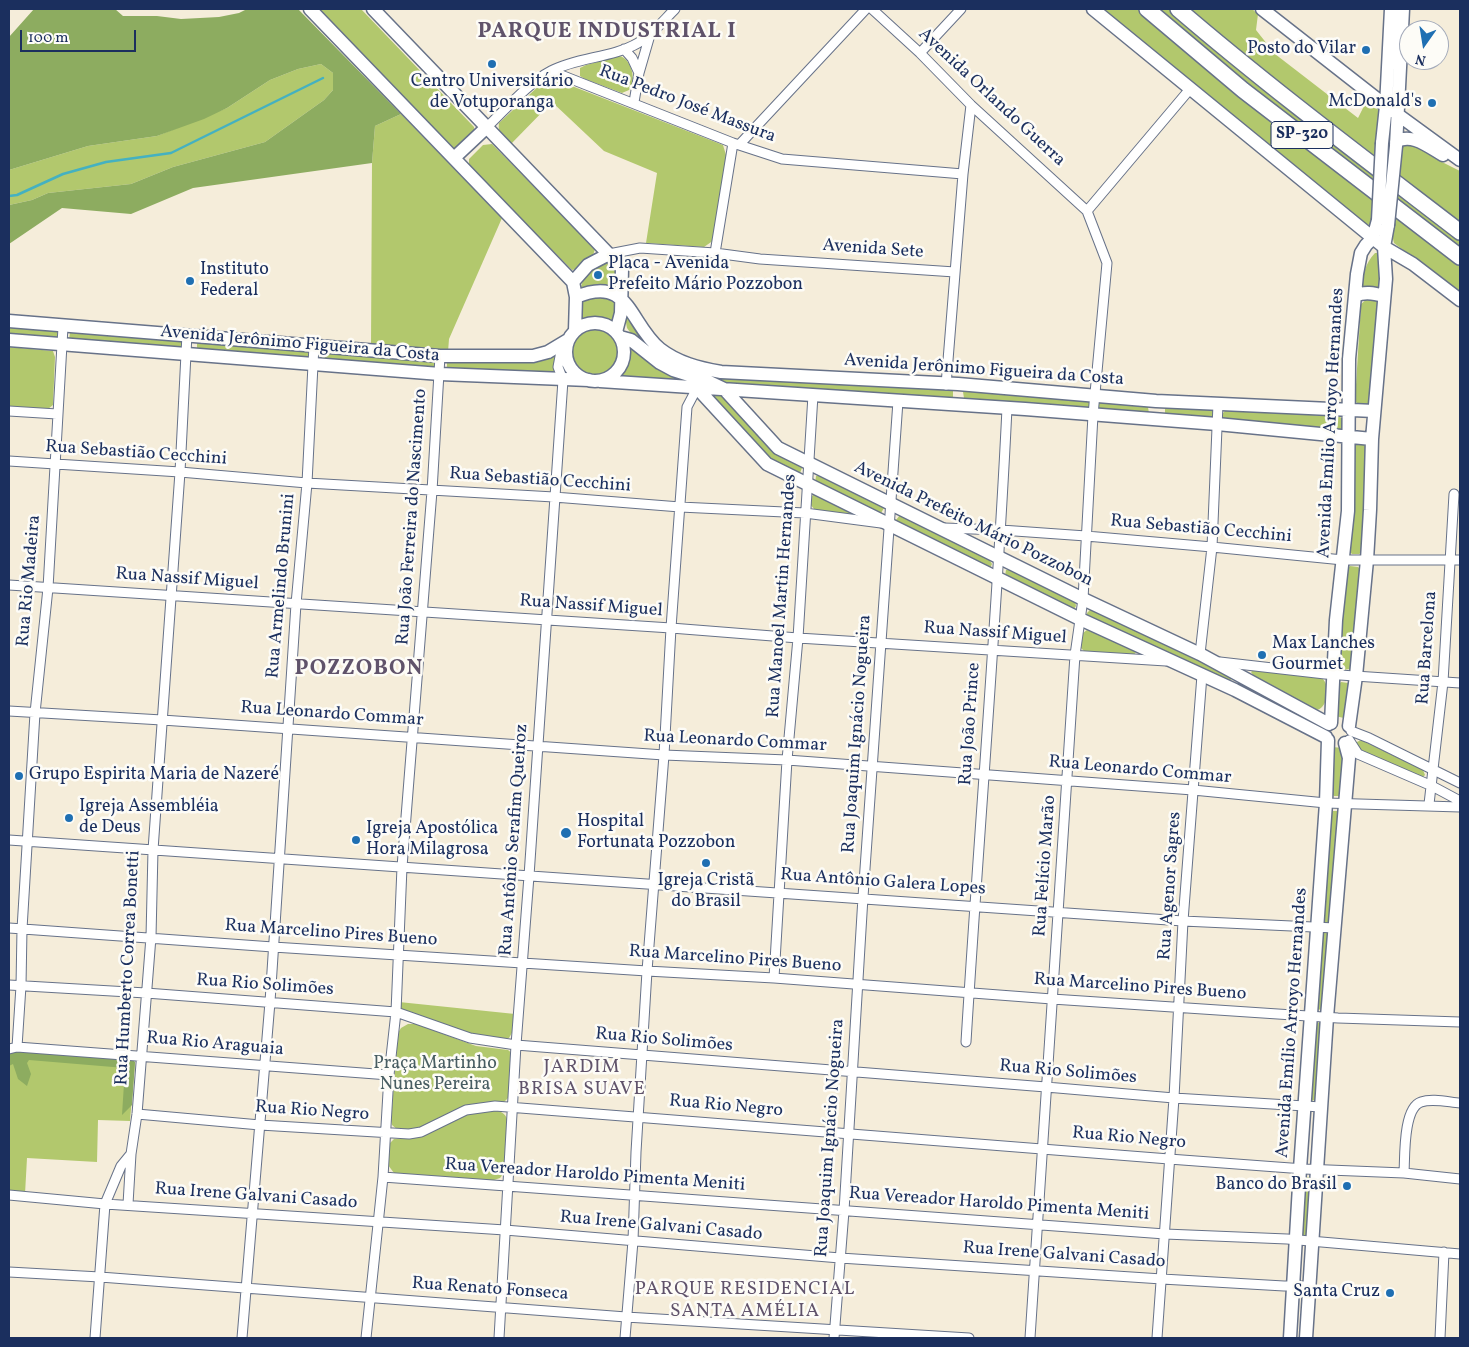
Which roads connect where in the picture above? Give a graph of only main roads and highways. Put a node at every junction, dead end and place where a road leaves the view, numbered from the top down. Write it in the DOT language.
graph roads {
  1 [pos="310,9"];
  2 [pos="373,9"];
  3 [pos="1093,9"];
  4 [pos="1147,9"];
  5 [pos="1178,9"];
  6 [pos="1262,9"];
  7 [pos="1391,9"];
  8 [pos="1403,9"];
  9 [pos="1394,52"];
  10 [pos="1386,106"];
  11 [pos="1398,115"];
  12 [pos="488,127"];
  13 [pos="1396,144"];
  14 [pos="454,158"];
  15 [pos="1460,160"];
  16 [pos="1460,164"];
  17 [pos="1383,222"];
  18 [pos="1460,232"];
  19 [pos="1373,238"];
  20 [pos="1384,247"];
  21 [pos="609,254"];
  22 [pos="1460,257"];
  23 [pos="573,282"];
  24 [pos="1355,296"];
  25 [pos="1384,296"];
  26 [pos="576,297"];
  27 [pos="621,299"];
  28 [pos="1460,300"];
  29 [pos="9,321"];
  30 [pos="618,334"];
  31 [pos="570,339"];
  32 [pos="9,340"];
  33 [pos="594,380"];
  34 [pos="952,384"];
  35 [pos="697,388"];
  36 [pos="724,389"];
  37 [pos="957,404"];
  38 [pos="1348,411"];
  39 [pos="1374,411"];
  40 [pos="1348,436"];
  41 [pos="1372,439"];
  42 [pos="1243,670"];
  43 [pos="1235,690"];
  44 [pos="1330,723"];
  45 [pos="1348,735"];
  46 [pos="1327,738"];
  47 [pos="1290,1338"];
  48 [pos="1306,1338"];
  1 -- 14 [label="main road"];
  2 -- 12 [label="main road"];
  3 -- 19 [label="main road"];
  4 -- 22 [label="highway, SP-320"];
  5 -- 18 [label="highway, SP-320"];
  6 -- 10 [label="main road"];
  7 -- 9 [label="main road"];
  8 -- 9 [label="main road"];
  9 -- 10 [label="main road"];
  9 -- 11 [label="main road"];
  10 -- 11 [label="main road"];
  10 -- 17 [label="main road, bridge"];
  11 -- 13 [label="main road"];
  11 -- 15 [label="main road"];
  12 -- 14 [label="main road"];
  12 -- 21 [label="main road"];
  13 -- 16 [label="main road"];
  13 -- 17 [label="main road, bridge"];
  14 -- 23 [label="main road"];
  17 -- 19 [label="main road, Avenida Emílio Arroyo Hernandes"];
  17 -- 20 [label="main road, Avenida Emílio Arroyo Hernandes"];
  19 -- 20 [label="main road"];
  19 -- 24 [label="main road, Avenida Emílio Arroyo Hernandes"];
  20 -- 25 [label="main road, Avenida Emílio Arroyo Hernandes"];
  20 -- 28 [label="main road"];
  21 -- 23 [label="main road"];
  21 -- 27 [label="main road"];
  23 -- 26 [label="main road"];
  24 -- 25 [label="main road"];
  24 -- 38 [label="main road, Avenida Emílio Arroyo Hernandes"];
  25 -- 39 [label="main road, Avenida Emílio Arroyo Hernandes"];
  26 -- 27 [label="main road"];
  26 -- 31 [label="main road"];
  27 -- 30 [label="main road"];
  27 -- 34 [label="main road, Avenida Jerônimo Figueira da Costa"];
  29 -- 31 [label="main road, Avenida Jerônimo Figueira da Costa"];
  30 -- 31 [label="main road"];
  30 -- 33 [label="main road"];
  30 -- 36 [label="main road, Avenida Prefeito Mário Pozzobon"];
  31 -- 33 [label="main road"];
  32 -- 33 [label="main road, Avenida Jerônimo Figueira da Costa"];
  33 -- 35 [label="main road, Avenida Jerônimo Figueira da Costa"];
  34 -- 37 [label="main road"];
  34 -- 38 [label="main road, Avenida Jerônimo Figueira da Costa"];
  35 -- 36 [label="main road, Avenida Jerônimo Figueira da Costa"];
  35 -- 43 [label="main road, Avenida Prefeito Mário Pozzobon"];
  36 -- 37 [label="main road, Avenida Jerônimo Figueira da Costa"];
  36 -- 42 [label="main road, Avenida Prefeito Mário Pozzobon"];
  37 -- 40 [label="main road, Avenida Jerônimo Figueira da Costa"];
  38 -- 39 [label="main road, Avenida Jerônimo Figueira da Costa"];
  38 -- 40 [label="main road, Avenida Emílio Arroyo Hernandes"];
  39 -- 41 [label="main road, Avenida Emílio Arroyo Hernandes"];
  40 -- 41 [label="main road, Avenida Jerônimo Figueira da Costa"];
  40 -- 44 [label="main road, Avenida Emílio Arroyo Hernandes"];
  41 -- 45 [label="main road, Avenida Emílio Arroyo Hernandes"];
  42 -- 43 [label="main road"];
  42 -- 44 [label="main road, Avenida Prefeito Mário Pozzobon"];
  43 -- 46 [label="main road, Avenida Prefeito Mário Pozzobon"];
  44 -- 45 [label="main road"];
  44 -- 46 [label="main road, Avenida Emílio Arroyo Hernandes"];
  45 -- 46 [label="main road"];
  45 -- 48 [label="main road, Avenida Emílio Arroyo Hernandes"];
  46 -- 47 [label="main road, Avenida Emílio Arroyo Hernandes"];
}
